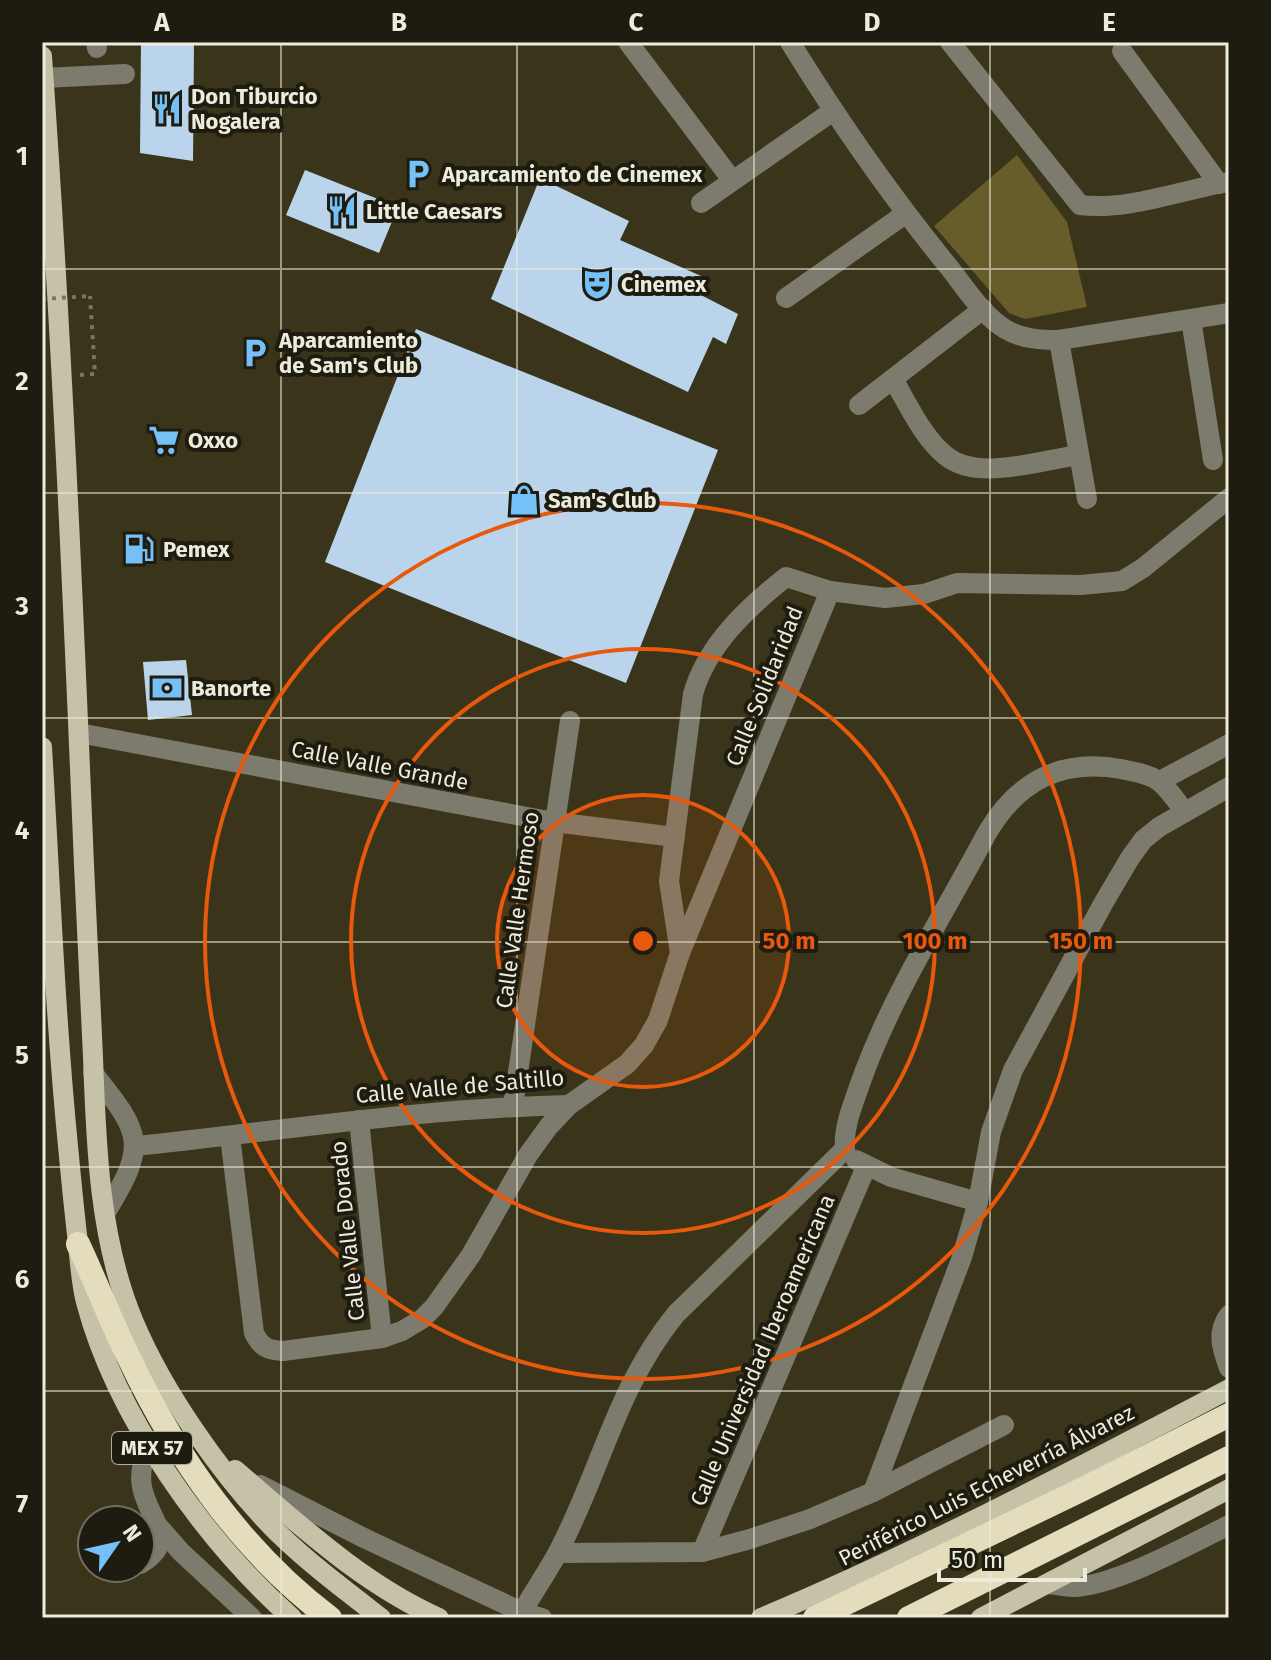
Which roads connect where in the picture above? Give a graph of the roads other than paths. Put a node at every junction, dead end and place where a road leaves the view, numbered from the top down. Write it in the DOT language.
graph roads {
  1 [pos="628,42"];
  2 [pos="790,42"];
  3 [pos="950,42"];
  4 [pos="1122,51"];
  5 [pos="42,56"];
  6 [pos="125,74"];
  7 [pos="44,78"];
  8 [pos="833,111"];
  9 [pos="732,180"];
  10 [pos="1224,183"];
  11 [pos="701,203"];
  12 [pos="47,205"];
  13 [pos="905,214"];
  14 [pos="786,298"];
  15 [pos="983,309"];
  16 [pos="1229,313"];
  17 [pos="1191,319"];
  18 [pos="1059,340"];
  19 [pos="893,379"];
  20 [pos="859,405"];
  21 [pos="1079,455"];
  22 [pos="1213,460"];
  23 [pos="1229,498"];
  24 [pos="1087,499"];
  25 [pos="830,591"];
  26 [pos="570,721"];
  27 [pos="79,733"];
  28 [pos="1229,744"];
  29 [pos="42,747"];
  30 [pos="1160,781"];
  31 [pos="1229,787"];
  32 [pos="1185,812"];
  33 [pos="554,822"];
  34 [pos="675,837"];
  35 [pos="680,953"];
  36 [pos="93,1073"];
  37 [pos="569,1105"];
  38 [pos="513,1106"];
  39 [pos="359,1120"];
  40 [pos="230,1136"];
  41 [pos="136,1146"];
  42 [pos="845,1149"];
  43 [pos="866,1167"];
  44 [pos="978,1202"];
  45 [pos="106,1212"];
  46 [pos="78,1244"];
  47 [pos="1229,1315"];
  48 [pos="382,1338"];
  49 [pos="1229,1368"];
  50 [pos="1229,1389"];
  51 [pos="1229,1415"];
  52 [pos="191,1423"];
  53 [pos="1004,1425"];
  54 [pos="149,1443"];
  55 [pos="1229,1458"];
  56 [pos="235,1470"];
  57 [pos="1229,1489"];
  58 [pos="873,1492"];
  59 [pos="1229,1525"];
  60 [pos="159,1527"];
  61 [pos="156,1552"];
  62 [pos="702,1552"];
  63 [pos="558,1553"];
  64 [pos="1049,1584"];
  65 [pos="532,1615"];
  66 [pos="252,1618"];
  67 [pos="292,1618"];
  68 [pos="330,1618"];
  69 [pos="381,1618"];
  70 [pos="439,1618"];
  71 [pos="761,1618"];
  72 [pos="815,1618"];
  73 [pos="909,1618"];
  74 [pos="981,1618"];
  1 -- 9 [label="street"];
  2 -- 8 [label="street"];
  3 -- 10 [label="street"];
  4 -- 10 [label="street"];
  5 -- 7 [label="main road, MEX 57"];
  6 -- 7 [label="street"];
  7 -- 12 [label="main road, MEX 57"];
  8 -- 9 [label="street"];
  8 -- 13 [label="street"];
  9 -- 11 [label="street"];
  12 -- 27 [label="main road, MEX 57"];
  13 -- 14 [label="street"];
  13 -- 15 [label="street"];
  15 -- 18 [label="street"];
  15 -- 19 [label="street"];
  16 -- 17 [label="street"];
  17 -- 18 [label="street"];
  17 -- 22 [label="street"];
  18 -- 21 [label="street"];
  19 -- 20 [label="street"];
  19 -- 21 [label="street"];
  21 -- 24 [label="street"];
  23 -- 25 [label="street, Calle Solidaridad"];
  25 -- 34 [label="street, Calle Valle de Saltillo"];
  25 -- 35 [label="street, Calle Solidaridad"];
  26 -- 33 [label="street, Calle Valle Hermoso"];
  27 -- 33 [label="street, Calle Valle Grande"];
  27 -- 36 [label="main road, MEX 57"];
  28 -- 30 [label="street"];
  29 -- 46 [label="main road, MEX 57"];
  30 -- 32 [label="street"];
  30 -- 42 [label="street"];
  31 -- 32 [label="street"];
  32 -- 44 [label="street"];
  33 -- 34 [label="street, Calle Valle Grande"];
  33 -- 38 [label="street, Calle Valle Hermoso"];
  34 -- 35 [label="street, Calle Valle de Saltillo"];
  35 -- 37 [label="street, Calle Valle de Saltillo"];
  36 -- 41 [label="street"];
  36 -- 45 [label="main road, MEX 57"];
  37 -- 38 [label="street, Calle Valle de Saltillo"];
  37 -- 48 [label="street"];
  38 -- 39 [label="street, Calle Valle de Saltillo"];
  39 -- 40 [label="street, Calle Valle de Saltillo"];
  39 -- 48 [label="street, Calle Valle Dorado"];
  40 -- 41 [label="street, Calle Valle de Saltillo"];
  40 -- 48 [label="street"];
  41 -- 45 [label="street"];
  42 -- 43 [label="street"];
  42 -- 63 [label="street"];
  43 -- 44 [label="street"];
  43 -- 62 [label="street, Calle Universidad Iberoamericana"];
  44 -- 58 [label="street"];
  45 -- 52 [label="main road, MEX 57"];
  46 -- 54 [label="main road, MEX 57"];
  46 -- 68 [label="highway"];
  47 -- 49 [label="street"];
  50 -- 71 [label="main road, Periférico Luis Echeverría Álvarez"];
  51 -- 72 [label="highway"];
  52 -- 56 [label="main road"];
  52 -- 69 [label="main road, MEX 57"];
  53 -- 58 [label="street"];
  54 -- 60 [label="street"];
  54 -- 67 [label="main road, MEX 57"];
  55 -- 73 [label="highway"];
  56 -- 65 [label="street"];
  56 -- 70 [label="main road"];
  57 -- 64 [label="main road"];
  58 -- 62 [label="street"];
  59 -- 64 [label="street"];
  60 -- 61 [label="street"];
  60 -- 66 [label="street"];
  62 -- 63 [label="street"];
  63 -- 65 [label="street"];
  64 -- 74 [label="main road"];
}
